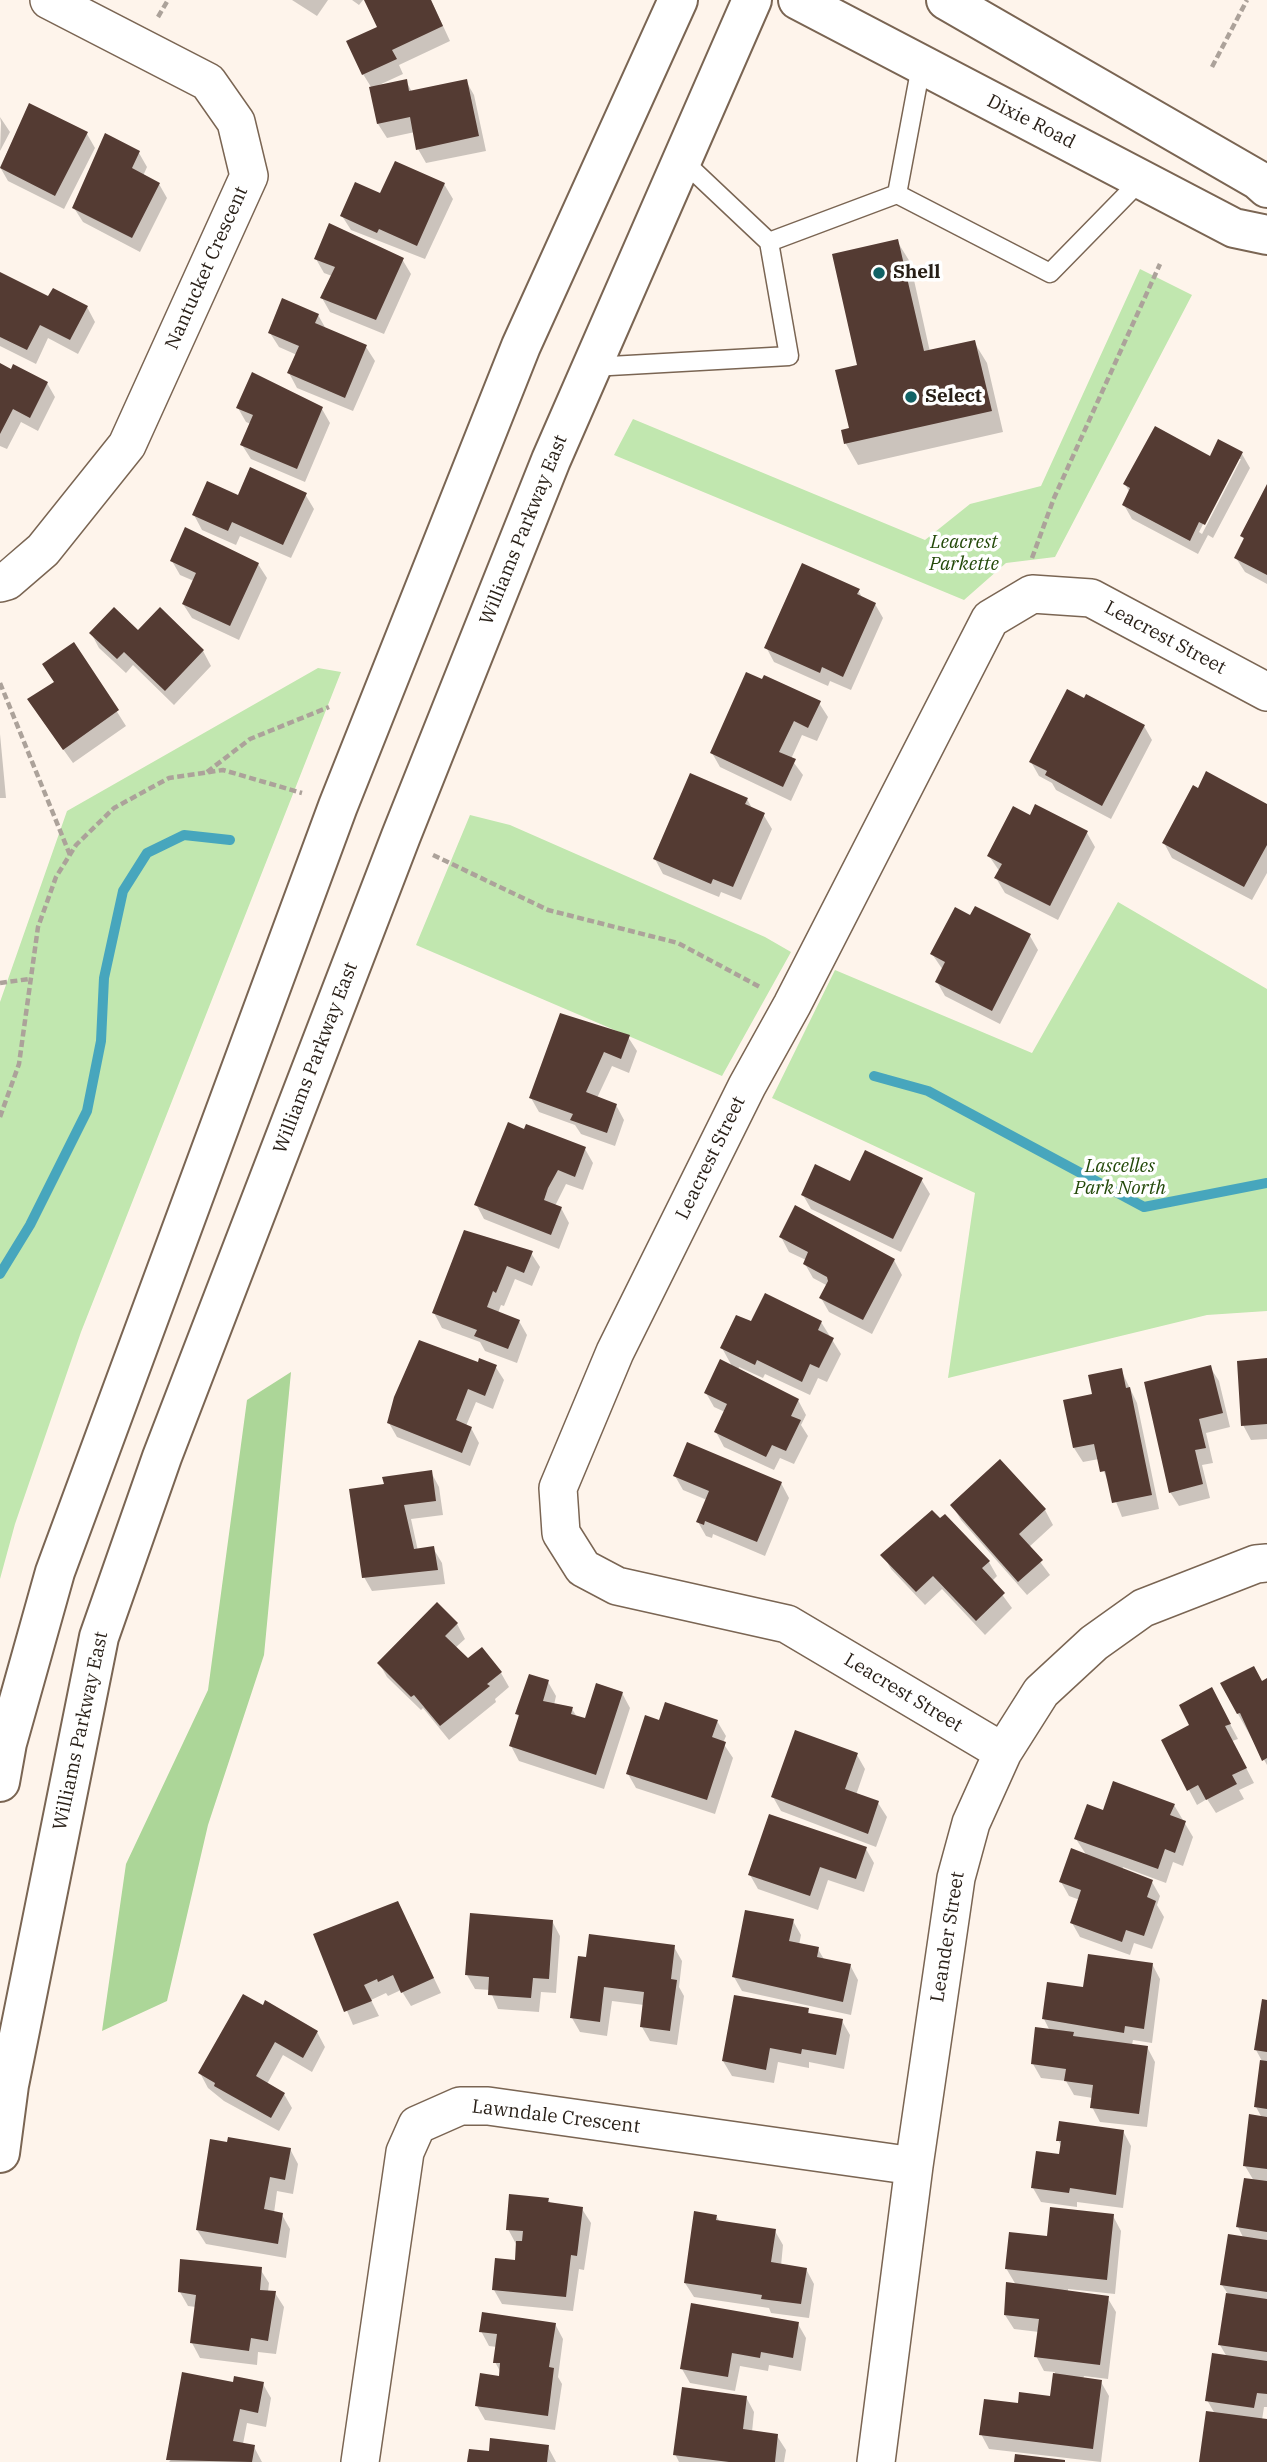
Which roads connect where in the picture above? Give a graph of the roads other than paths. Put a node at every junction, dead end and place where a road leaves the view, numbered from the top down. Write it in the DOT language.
graph roads {
  1 [pos="49,0"];
  2 [pos="678,0"];
  3 [pos="752,0"];
  4 [pos="798,0"];
  5 [pos="946,0"];
  6 [pos="921,66"];
  7 [pos="681,159"];
  8 [pos="1142,179"];
  9 [pos="1267,188"];
  10 [pos="897,194"];
  11 [pos="1267,235"];
  12 [pos="769,242"];
  13 [pos="592,367"];
  14 [pos="0,583"];
  15 [pos="1267,692"];
  16 [pos="1267,1563"];
  17 [pos="1003,1752"];
  18 [pos="0,1782"];
  19 [pos="0,2153"];
  20 [pos="914,2166"];
  21 [pos="360,2462"];
  22 [pos="876,2462"];
  1 -- 14 [label="street, Nantucket Crescent"];
  2 -- 18 [label="main road"];
  3 -- 7 [label="main road, Williams Parkway East"];
  4 -- 6 [label="main road, Dixie Road"];
  5 -- 9 [label="main road"];
  6 -- 8 [label="main road, Dixie Road"];
  6 -- 10 [label="lane"];
  7 -- 12 [label="lane"];
  7 -- 13 [label="main road, Williams Parkway East"];
  8 -- 10 [label="lane"];
  8 -- 11 [label="main road, Dixie Road"];
  10 -- 12 [label="lane"];
  12 -- 13 [label="lane"];
  13 -- 19 [label="main road, Williams Parkway East"];
  15 -- 17 [label="street, Leacrest Street"];
  16 -- 17 [label="street, Leander Street"];
  17 -- 20 [label="street, Leander Street"];
  20 -- 21 [label="street, Lawndale Crescent"];
  20 -- 22 [label="street, Leander Street"];
}
